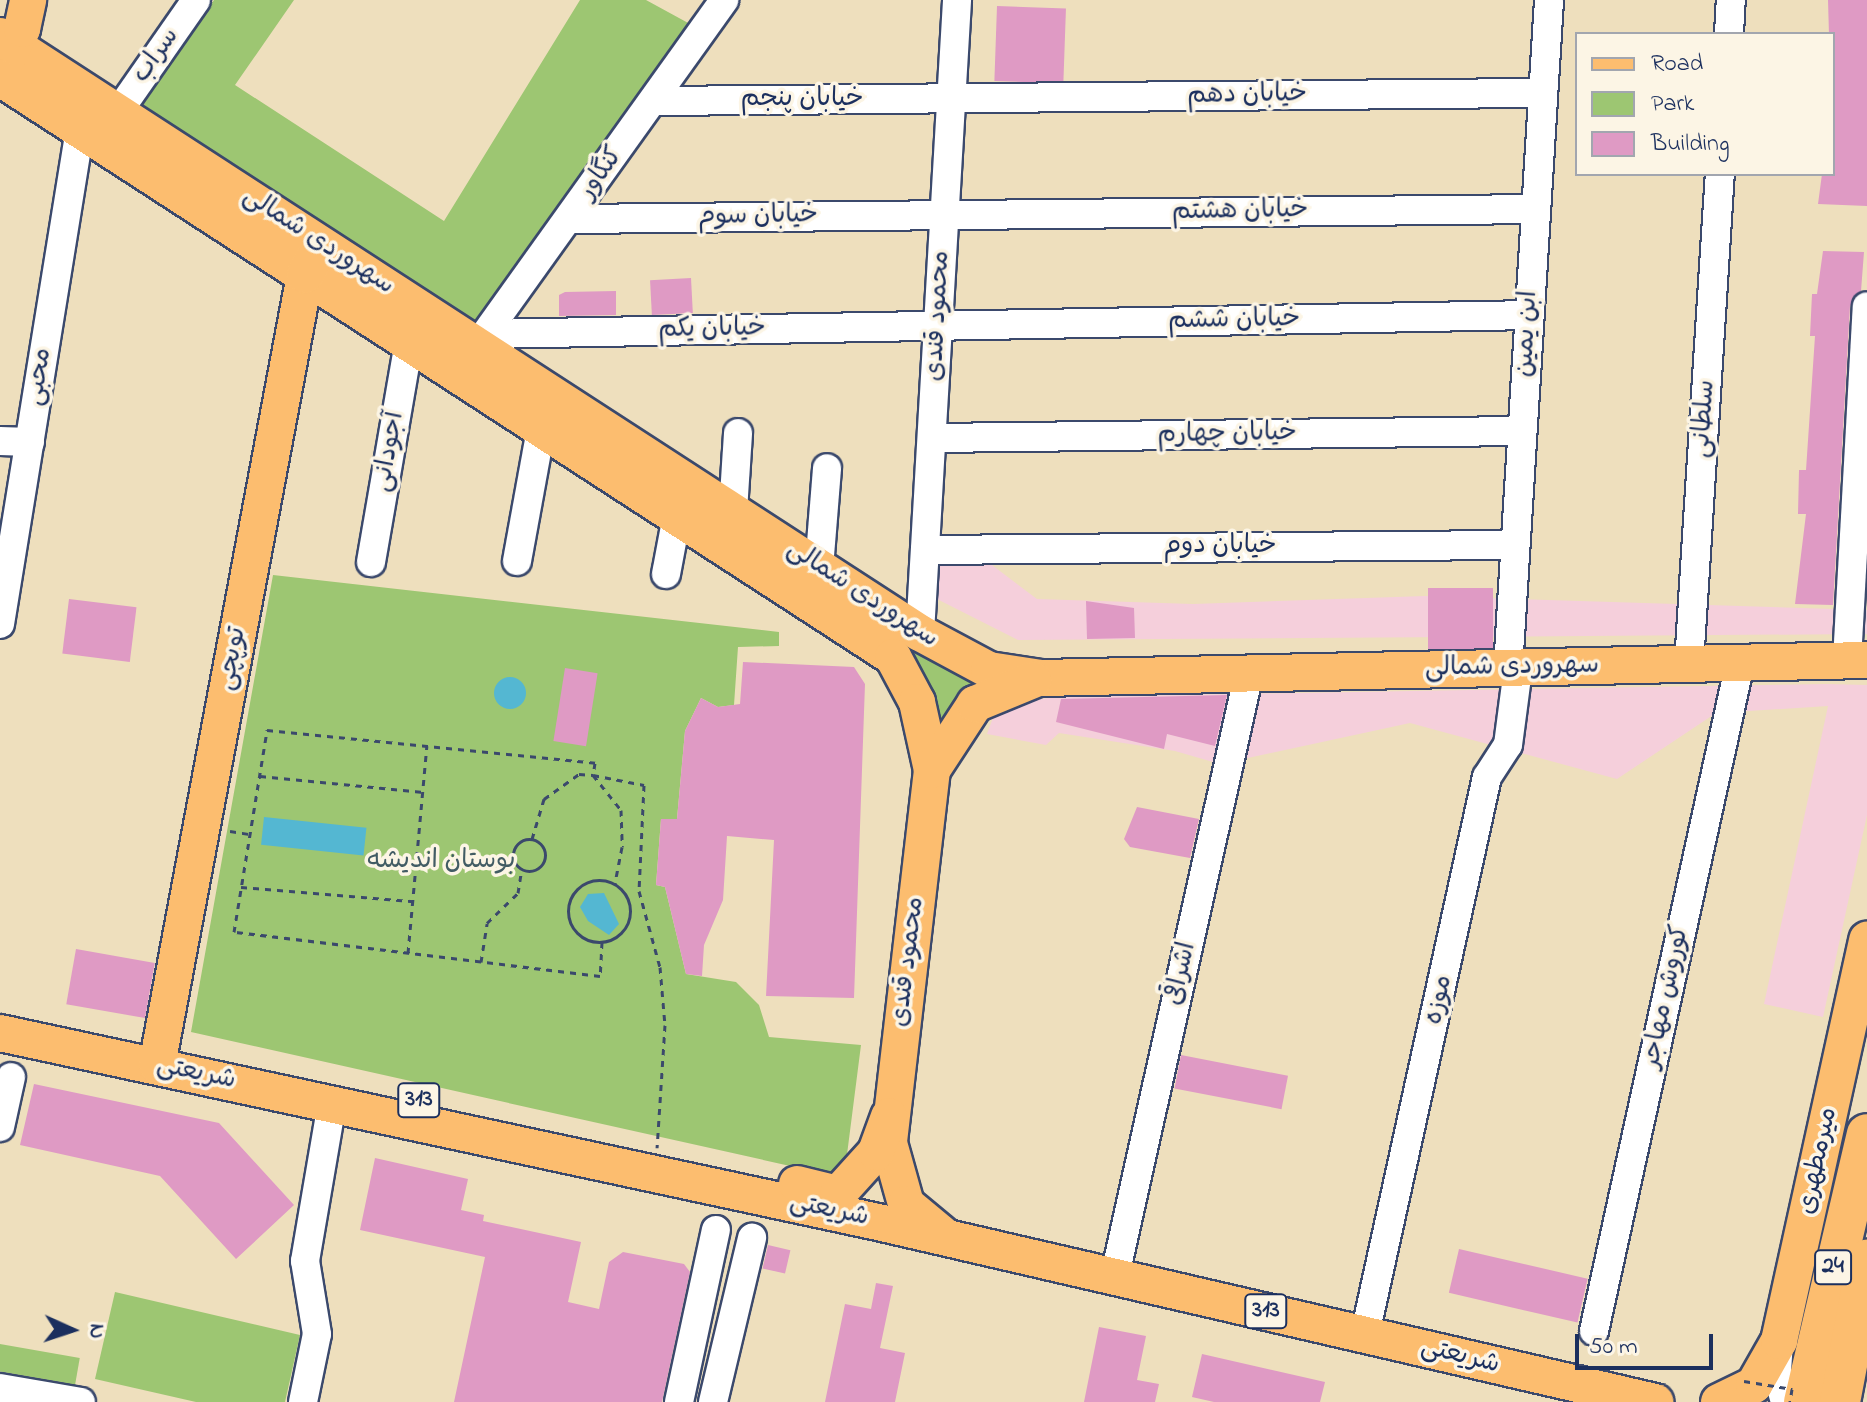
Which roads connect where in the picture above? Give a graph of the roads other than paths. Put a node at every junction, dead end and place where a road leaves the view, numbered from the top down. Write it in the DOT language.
graph roads {
  1 [pos="3,0"];
  2 [pos="28,0"];
  3 [pos="196,0"];
  4 [pos="724,0"];
  5 [pos="957,0"];
  6 [pos="1549,0"];
  7 [pos="1731,0"];
  8 [pos="1729,32"];
  9 [pos="3,54"];
  10 [pos="1543,93"];
  11 [pos="951,99"];
  12 [pos="653,101"];
  13 [pos="99,114"];
  14 [pos="1720,176"];
  15 [pos="1536,209"];
  16 [pos="945,215"];
  17 [pos="571,219"];
  18 [pos="313,260"];
  19 [pos="1867,307"];
  20 [pos="1529,315"];
  21 [pos="938,326"];
  22 [pos="481,340"];
  23 [pos="409,343"];
  24 [pos="541,429"];
  25 [pos="1522,431"];
  26 [pos="738,433"];
  27 [pos="932,438"];
  28 [pos="0,441"];
  29 [pos="30,442"];
  30 [pos="827,468"];
  31 [pos="733,511"];
  32 [pos="677,516"];
  33 [pos="1515,545"];
  34 [pos="925,550"];
  35 [pos="517,561"];
  36 [pos="371,562"];
  37 [pos="819,568"];
  38 [pos="666,574"];
  39 [pos="0,624"];
  40 [pos="920,633"];
  41 [pos="1740,663"];
  42 [pos="1860,663"];
  43 [pos="1689,664"];
  44 [pos="1513,669"];
  45 [pos="1249,673"];
  46 [pos="1041,678"];
  47 [pos="932,770"];
  48 [pos="1867,940"];
  49 [pos="0,1009"];
  50 [pos="0,1033"];
  51 [pos="160,1054"];
  52 [pos="11,1077"];
  53 [pos="332,1103"];
  54 [pos="892,1107"];
  55 [pos="0,1127"];
  56 [pos="1867,1134"];
  57 [pos="838,1194"];
  58 [pos="716,1230"];
  59 [pos="752,1238"];
  60 [pos="946,1238"];
  61 [pos="1867,1260"];
  62 [pos="1115,1275"];
  63 [pos="1594,1331"];
  64 [pos="1365,1334"];
  65 [pos="1779,1341"];
  66 [pos="0,1388"];
  67 [pos="1732,1391"];
  68 [pos="81,1402"];
  69 [pos="303,1402"];
  70 [pos="679,1402"];
  71 [pos="713,1402"];
  72 [pos="1655,1402"];
  73 [pos="1788,1402"];
  74 [pos="1804,1402"];
  75 [pos="1840,1402"];
  1 -- 9 [label="main road"];
  2 -- 9 [label="main road"];
  3 -- 13 [label="street, سراب"];
  4 -- 12 [label="street, کنگاور"];
  5 -- 11 [label="street, محمود قندی"];
  6 -- 10 [label="street, ابن یمین"];
  7 -- 8 [label="street"];
  9 -- 13 [label="main road, سهروردی شمالی"];
  10 -- 11 [label="street, خیابان دهم"];
  10 -- 15 [label="street, ابن یمین"];
  11 -- 12 [label="street, خیابان پنجم"];
  11 -- 16 [label="street, محمود قندی"];
  12 -- 17 [label="street, کنگاور"];
  13 -- 18 [label="main road, سهروردی شمالی"];
  13 -- 29 [label="street, محبی"];
  14 -- 43 [label="street, سلطانی"];
  15 -- 16 [label="street, خیابان هشتم"];
  15 -- 20 [label="street, ابن یمین"];
  16 -- 17 [label="street, خیابان سوم"];
  16 -- 21 [label="street, محمود قندی"];
  17 -- 22 [label="street, کنگاور"];
  18 -- 22 [label="main road, سهروردی شمالی"];
  18 -- 23 [label="main road, سهروردی شمالی"];
  18 -- 51 [label="main road, توپچی"];
  19 -- 42 [label="street"];
  20 -- 21 [label="street, خیابان ششم"];
  20 -- 25 [label="street, ابن یمین"];
  21 -- 22 [label="street, خیابان یکم"];
  21 -- 27 [label="street, محمود قندی"];
  22 -- 31 [label="main road, سهروردی شمالی"];
  23 -- 24 [label="main road, سهروردی شمالی"];
  23 -- 36 [label="street, آجودانی"];
  24 -- 32 [label="main road, سهروردی شمالی"];
  24 -- 35 [label="street"];
  25 -- 27 [label="street, خیابان چهارم"];
  25 -- 33 [label="street, ابن یمین"];
  26 -- 31 [label="street"];
  27 -- 34 [label="street, محمود قندی"];
  28 -- 29 [label="street"];
  29 -- 39 [label="street, محبی"];
  30 -- 37 [label="street"];
  31 -- 37 [label="main road, سهروردی شمالی"];
  32 -- 38 [label="street"];
  32 -- 47 [label="main road, سهروردی شمالی"];
  33 -- 34 [label="street, خیابان دوم"];
  33 -- 44 [label="street, ابن یمین"];
  34 -- 40 [label="street, محمود قندی"];
  37 -- 40 [label="main road, سهروردی شمالی"];
  40 -- 46 [label="main road, سهروردی شمالی"];
  41 -- 42 [label="main road, سهروردی شمالی"];
  41 -- 43 [label="main road, سهروردی شمالی"];
  41 -- 63 [label="street, کوروش مهاجر"];
  43 -- 44 [label="main road, سهروردی شمالی"];
  44 -- 45 [label="main road, سهروردی شمالی"];
  44 -- 64 [label="street, موزه"];
  45 -- 46 [label="main road, سهروردی شمالی"];
  45 -- 62 [label="street, اشراقی"];
  46 -- 47 [label="main road"];
  47 -- 54 [label="main road, محمود قندی"];
  48 -- 65 [label="main road, میرمطهری"];
  49 -- 51 [label="main road, شریعتی / 313"];
  50 -- 51 [label="main road, شریعتی / 313"];
  51 -- 53 [label="main road, شریعتی / 313"];
  51 -- 57 [label="main road, شریعتی / 313"];
  52 -- 55 [label="street"];
  53 -- 60 [label="main road, شریعتی / 313"];
  53 -- 69 [label="street"];
  54 -- 57 [label="main road, محمود قندی"];
  54 -- 60 [label="main road, محمود قندی"];
  56 -- 74 [label="highway, 24"];
  58 -- 70 [label="street"];
  59 -- 71 [label="street"];
  60 -- 62 [label="main road, شریعتی / 313"];
  61 -- 75 [label="highway, 24"];
  62 -- 64 [label="main road, شریعتی / 313"];
  64 -- 72 [label="main road, شریعتی / 313"];
  65 -- 67 [label="main road, میرمطهری"];
  65 -- 73 [label="street"];
  66 -- 68 [label="street"];
}
